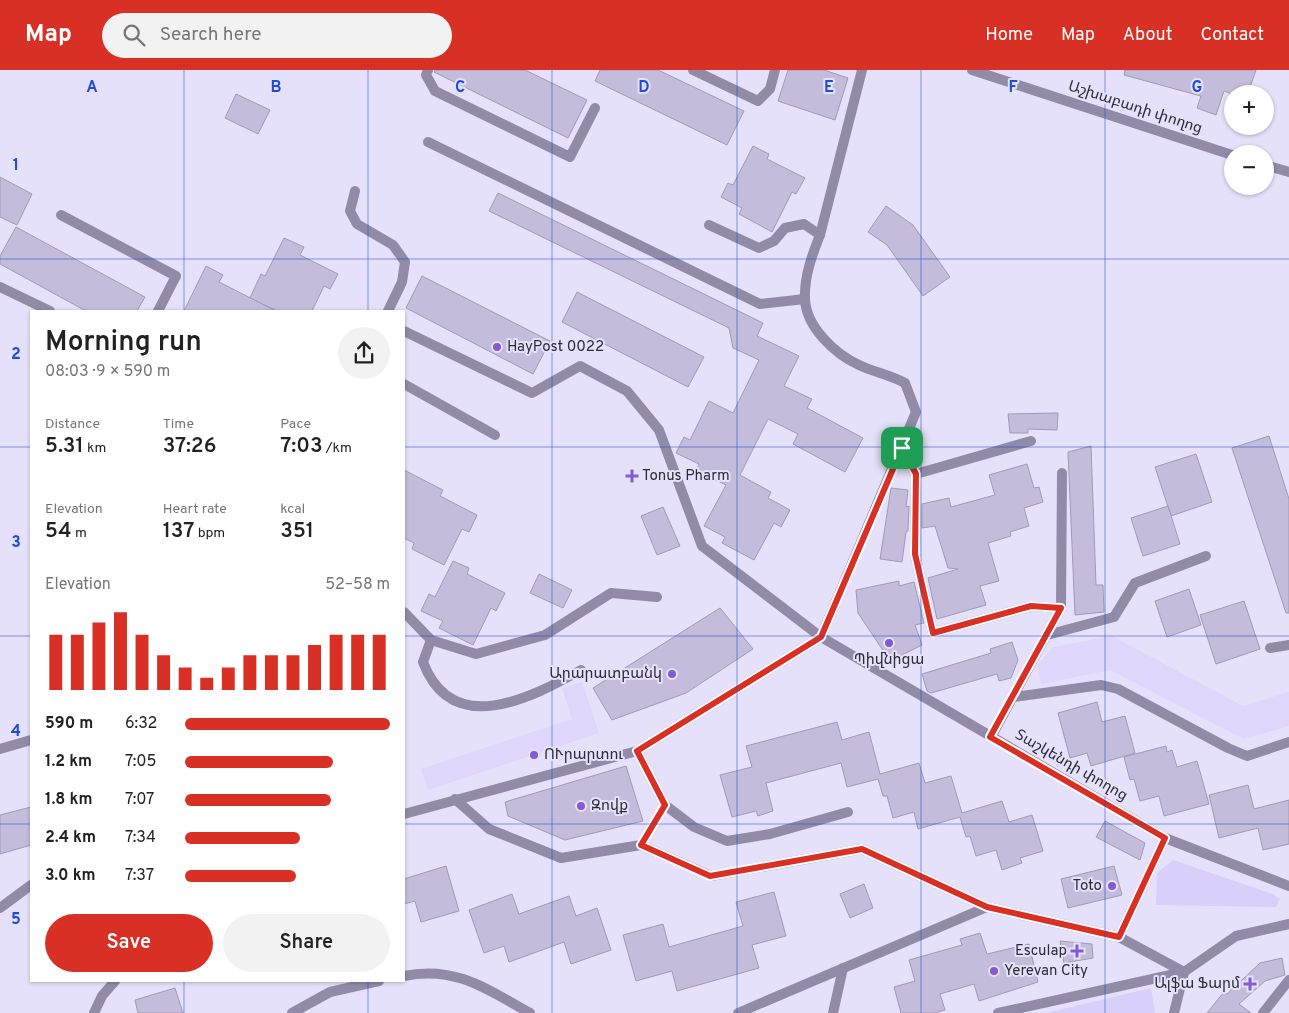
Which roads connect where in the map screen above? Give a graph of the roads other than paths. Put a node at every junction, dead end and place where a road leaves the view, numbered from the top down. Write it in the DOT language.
graph roads {
  1 [pos="428,70"];
  2 [pos="694,70"];
  3 [pos="775,70"];
  4 [pos="862,70"];
  5 [pos="972,70"];
  6 [pos="1000,75"];
  7 [pos="595,108"];
  8 [pos="428,142"];
  9 [pos="1224,152"];
  10 [pos="1274,168"];
  11 [pos="1289,172"];
  12 [pos="355,191"];
  13 [pos="61,215"];
  14 [pos="709,225"];
  15 [pos="820,235"];
  16 [pos="0,287"];
  17 [pos="805,300"];
  18 [pos="48,310"];
  19 [pos="159,310"];
  20 [pos="388,310"];
  21 [pos="405,330"];
  22 [pos="405,385"];
  23 [pos="495,435"];
  24 [pos="1032,441"];
  25 [pos="902,448"];
  26 [pos="1062,473"];
  27 [pos="916,474"];
  28 [pos="1206,556"];
  29 [pos="657,597"];
  30 [pos="1061,608"];
  31 [pos="405,613"];
  32 [pos="1047,635"];
  33 [pos="821,637"];
  34 [pos="431,640"];
  35 [pos="1289,645"];
  36 [pos="1270,648"];
  37 [pos="581,670"];
  38 [pos="1014,697"];
  39 [pos="990,737"];
  40 [pos="30,740"];
  41 [pos="1289,742"];
  42 [pos="0,750"];
  43 [pos="637,751"];
  44 [pos="454,799"];
  45 [pos="848,812"];
  46 [pos="405,814"];
  47 [pos="1165,838"];
  48 [pos="30,886"];
  49 [pos="1289,886"];
  50 [pos="987,907"];
  51 [pos="0,908"];
  52 [pos="1289,924"];
  53 [pos="1119,937"];
  54 [pos="843,968"];
  55 [pos="1184,972"];
  56 [pos="405,976"];
  57 [pos="1289,980"];
  58 [pos="114,982"];
  59 [pos="375,982"];
  60 [pos="94,1013"];
  61 [pos="292,1013"];
  62 [pos="530,1013"];
  63 [pos="738,1013"];
  64 [pos="833,1013"];
  65 [pos="998,1013"];
  66 [pos="1174,1013"];
  67 [pos="1263,1013"];
  1 -- 7 [label="street"];
  2 -- 3 [label="street"];
  4 -- 15 [label="street"];
  5 -- 6 [label="street, Աշխաբադի փողոց"];
  6 -- 9 [label="street, Աշխաբադի փողոց"];
  8 -- 17 [label="street"];
  10 -- 11 [label="street"];
  12 -- 20 [label="street"];
  13 -- 19 [label="street"];
  14 -- 15 [label="street"];
  15 -- 17 [label="street"];
  16 -- 18 [label="street"];
  17 -- 25 [label="street"];
  21 -- 33 [label="street, Տաշկենդի փողոց"];
  22 -- 23 [label="street"];
  24 -- 27 [label="street"];
  25 -- 27 [label="street"];
  25 -- 33 [label="street"];
  26 -- 30 [label="street"];
  27 -- 30 [label="street"];
  28 -- 32 [label="street"];
  29 -- 34 [label="street"];
  30 -- 32 [label="street"];
  31 -- 34 [label="street"];
  32 -- 38 [label="street"];
  33 -- 39 [label="street, Տաշկենդի փողոց"];
  33 -- 43 [label="street"];
  34 -- 37 [label="street"];
  35 -- 36 [label="street"];
  38 -- 39 [label="street"];
  38 -- 41 [label="street"];
  39 -- 47 [label="street, Տաշկենդի փողոց"];
  40 -- 42 [label="street"];
  43 -- 44 [label="street"];
  43 -- 45 [label="street"];
  44 -- 46 [label="street"];
  44 -- 50 [label="street"];
  47 -- 49 [label="street, Տաշկենդի փողոց"];
  47 -- 53 [label="street"];
  48 -- 51 [label="street"];
  50 -- 53 [label="street"];
  50 -- 54 [label="street"];
  52 -- 55 [label="street"];
  53 -- 55 [label="street"];
  54 -- 63 [label="street"];
  54 -- 64 [label="street"];
  55 -- 65 [label="street"];
  55 -- 66 [label="street"];
  56 -- 62 [label="street"];
  57 -- 67 [label="street"];
  58 -- 60 [label="street"];
  59 -- 61 [label="street"];
}
